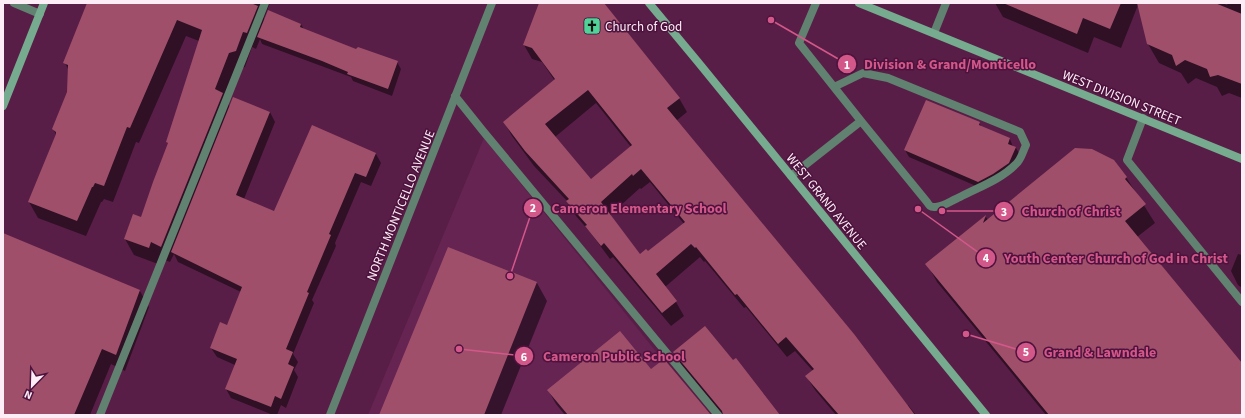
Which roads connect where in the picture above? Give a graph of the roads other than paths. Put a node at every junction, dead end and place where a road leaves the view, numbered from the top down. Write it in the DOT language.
graph roads {
  1 [pos="14,3"];
  2 [pos="44,3"];
  3 [pos="265,3"];
  4 [pos="492,3"];
  5 [pos="649,3"];
  6 [pos="816,3"];
  7 [pos="859,3"];
  8 [pos="946,3"];
  9 [pos="40,14"];
  10 [pos="934,33"];
  11 [pos="834,87"];
  12 [pos="455,96"];
  13 [pos="3,106"];
  14 [pos="1143,118"];
  15 [pos="861,121"];
  16 [pos="1242,159"];
  17 [pos="791,176"];
  18 [pos="1242,302"];
  19 [pos="100,415"];
  20 [pos="330,415"];
  21 [pos="718,415"];
  22 [pos="986,415"];
  1 -- 9 [label="street"];
  2 -- 9 [label="main road"];
  3 -- 19 [label="street"];
  4 -- 12 [label="street, NORTH MONTICELLO AVENUE"];
  5 -- 17 [label="main road, WEST GRAND AVENUE"];
  6 -- 11 [label="street"];
  7 -- 10 [label="main road, WEST DIVISION STREET"];
  8 -- 10 [label="street"];
  9 -- 13 [label="main road"];
  10 -- 14 [label="main road, WEST DIVISION STREET"];
  11 -- 15 [label="street"];
  11 -- 15 [label="street"];
  12 -- 20 [label="street, NORTH MONTICELLO AVENUE"];
  12 -- 21 [label="street"];
  14 -- 16 [label="main road, WEST DIVISION STREET"];
  14 -- 18 [label="street"];
  15 -- 17 [label="street"];
  17 -- 22 [label="main road, WEST GRAND AVENUE"];
}
